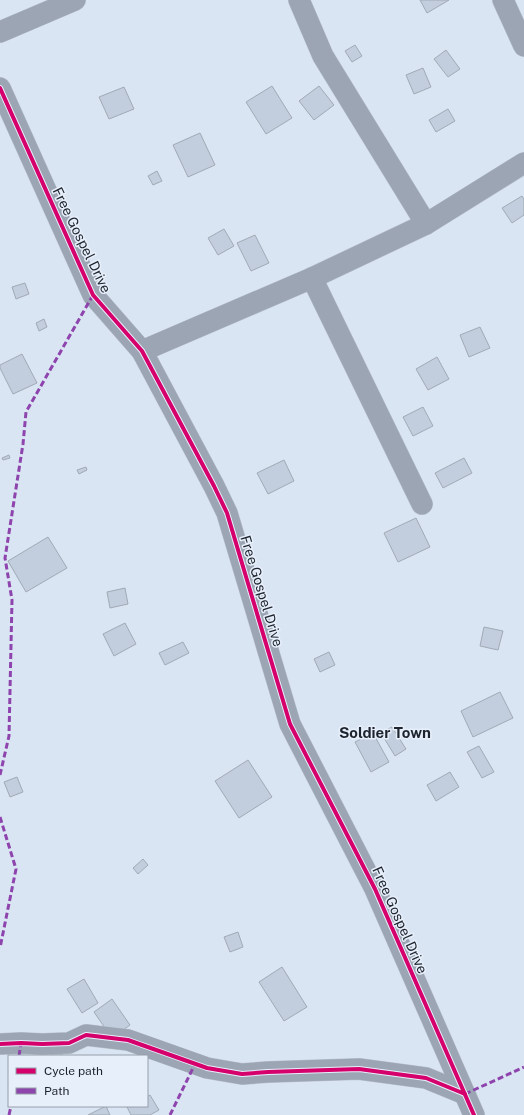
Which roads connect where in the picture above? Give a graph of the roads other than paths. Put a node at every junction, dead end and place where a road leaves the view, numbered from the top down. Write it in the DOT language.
graph roads {
  1 [pos="75,0"];
  2 [pos="299,0"];
  3 [pos="503,0"];
  4 [pos="0,32"];
  5 [pos="524,46"];
  6 [pos="0,88"];
  7 [pos="524,163"];
  8 [pos="426,224"];
  9 [pos="312,278"];
  10 [pos="142,351"];
  11 [pos="422,504"];
  12 [pos="0,1044"];
  13 [pos="465,1094"];
  14 [pos="474,1115"];
  1 -- 4 [label="street"];
  2 -- 8 [label="street"];
  3 -- 5 [label="street"];
  6 -- 10 [label="street, Free Gospel Drive"];
  7 -- 8 [label="street"];
  8 -- 9 [label="street"];
  9 -- 10 [label="street"];
  9 -- 11 [label="street"];
  10 -- 13 [label="street, Free Gospel Drive"];
  12 -- 13 [label="street"];
  13 -- 14 [label="street, Free Gospel Drive"];
}
